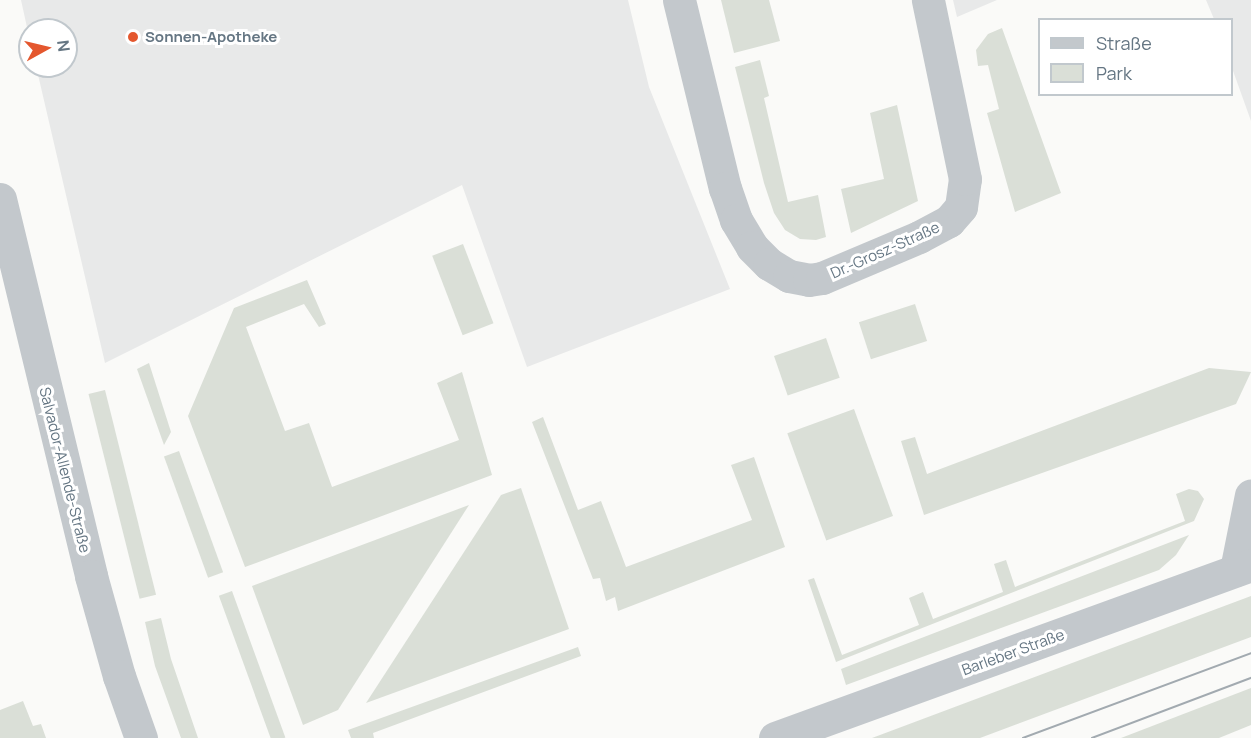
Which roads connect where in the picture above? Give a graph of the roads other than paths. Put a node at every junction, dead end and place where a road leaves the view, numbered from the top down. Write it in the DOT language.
graph roads {
  1 [pos="679,0"];
  2 [pos="928,0"];
  3 [pos="0,199"];
  4 [pos="1251,495"];
  5 [pos="1244,567"];
  6 [pos="141,738"];
  7 [pos="775,738"];
  1 -- 2 [label="street, Dr.-Grosz-Straße"];
  3 -- 6 [label="street, Salvador-Allende-Straße"];
  4 -- 5 [label="street"];
  5 -- 7 [label="street, Barleber Straße"];
}
